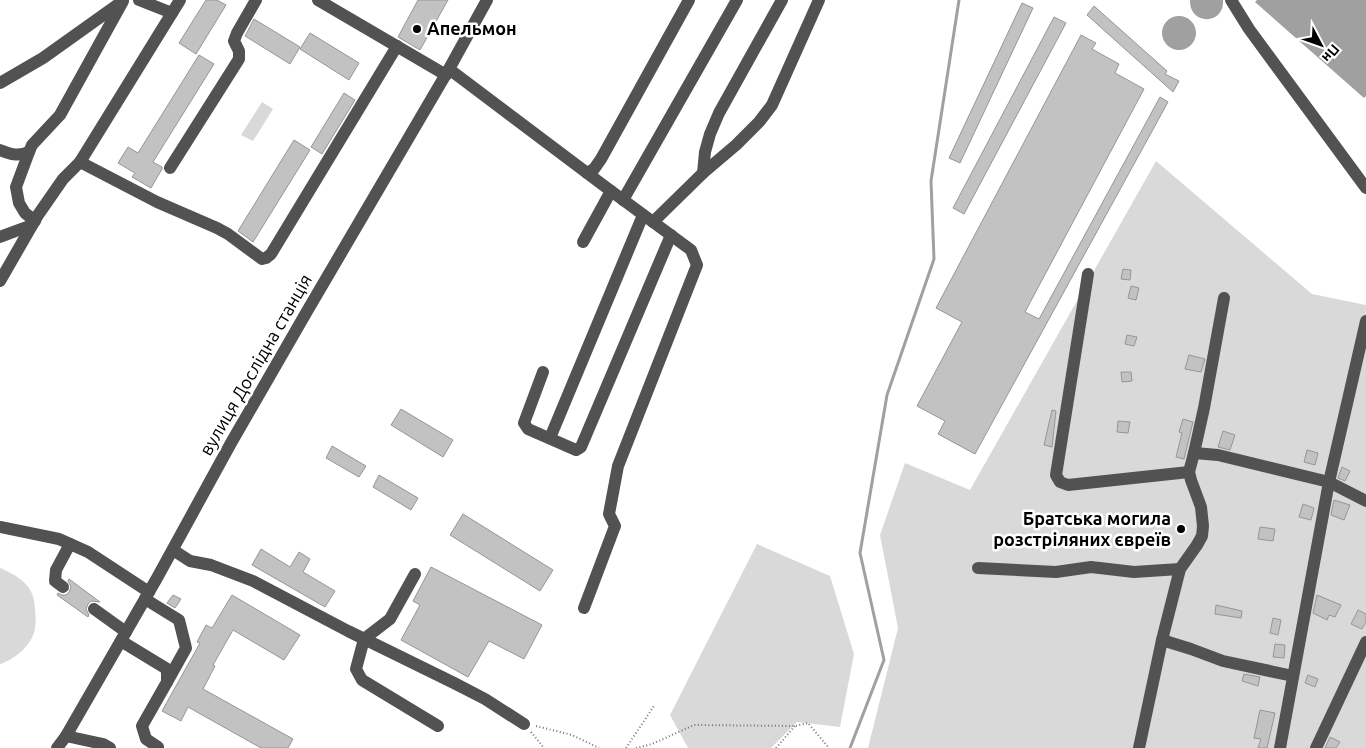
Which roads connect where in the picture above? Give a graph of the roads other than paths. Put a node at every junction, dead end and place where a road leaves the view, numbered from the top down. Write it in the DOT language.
graph roads {
  1 [pos="139,0"];
  2 [pos="180,0"];
  3 [pos="256,0"];
  4 [pos="318,0"];
  5 [pos="487,0"];
  6 [pos="689,0"];
  7 [pos="737,0"];
  8 [pos="782,0"];
  9 [pos="819,0"];
  10 [pos="1231,0"];
  11 [pos="125,1"];
  12 [pos="172,13"];
  13 [pos="397,46"];
  14 [pos="447,72"];
  15 [pos="2,78"];
  16 [pos="0,150"];
  17 [pos="29,152"];
  18 [pos="80,162"];
  19 [pos="170,168"];
  20 [pos="586,173"];
  21 [pos="703,173"];
  22 [pos="1366,188"];
  23 [pos="611,192"];
  24 [pos="623,200"];
  25 [pos="648,218"];
  26 [pos="33,223"];
  27 [pos="671,235"];
  28 [pos="0,237"];
  29 [pos="583,242"];
  30 [pos="1088,274"];
  31 [pos="0,281"];
  32 [pos="1224,298"];
  33 [pos="1366,321"];
  34 [pos="543,372"];
  35 [pos="550,438"];
  36 [pos="1194,453"];
  37 [pos="1190,472"];
  38 [pos="1329,482"];
  39 [pos="1366,502"];
  40 [pos="0,527"];
  41 [pos="70,544"];
  42 [pos="173,550"];
  43 [pos="978,568"];
  44 [pos="1180,569"];
  45 [pos="416,574"];
  46 [pos="63,586"];
  47 [pos="147,595"];
  48 [pos="584,608"];
  49 [pos="94,609"];
  50 [pos="124,636"];
  51 [pos="364,639"];
  52 [pos="1162,640"];
  53 [pos="1366,642"];
  54 [pos="1293,676"];
  55 [pos="168,682"];
  56 [pos="524,724"];
  57 [pos="438,726"];
  58 [pos="66,736"];
  59 [pos="57,748"];
  60 [pos="110,748"];
  61 [pos="158,748"];
  62 [pos="1139,748"];
  63 [pos="1280,748"];
  64 [pos="1316,748"];
  1 -- 12 [label="street"];
  2 -- 12 [label="street"];
  3 -- 19 [label="street"];
  4 -- 13 [label="street"];
  5 -- 14 [label="street, вулиця Дослідна станція"];
  6 -- 20 [label="street"];
  7 -- 24 [label="street"];
  8 -- 21 [label="street"];
  9 -- 21 [label="street"];
  10 -- 22 [label="street"];
  11 -- 15 [label="street"];
  11 -- 17 [label="street"];
  12 -- 18 [label="street"];
  13 -- 14 [label="street"];
  13 -- 18 [label="street"];
  14 -- 20 [label="street"];
  14 -- 42 [label="street, вулиця Дослідна станція"];
  16 -- 17 [label="street"];
  17 -- 26 [label="street"];
  18 -- 26 [label="street"];
  20 -- 23 [label="street"];
  21 -- 25 [label="street"];
  23 -- 24 [label="street"];
  23 -- 29 [label="street"];
  24 -- 25 [label="street"];
  25 -- 27 [label="street"];
  25 -- 35 [label="street"];
  26 -- 28 [label="street"];
  26 -- 31 [label="street"];
  27 -- 35 [label="street"];
  27 -- 48 [label="street"];
  30 -- 37 [label="street"];
  32 -- 36 [label="street"];
  33 -- 38 [label="street"];
  34 -- 35 [label="street"];
  36 -- 37 [label="street"];
  36 -- 38 [label="street"];
  37 -- 44 [label="street"];
  38 -- 39 [label="street"];
  38 -- 54 [label="street"];
  40 -- 41 [label="street"];
  41 -- 46 [label="street"];
  41 -- 47 [label="street"];
  42 -- 47 [label="street, вулиця Дослідна станція"];
  42 -- 51 [label="street"];
  43 -- 44 [label="street"];
  44 -- 52 [label="street"];
  45 -- 51 [label="street"];
  47 -- 50 [label="street, вулиця Дослідна станція"];
  47 -- 55 [label="street"];
  49 -- 50 [label="street"];
  50 -- 55 [label="street"];
  50 -- 58 [label="street, вулиця Дослідна станція"];
  51 -- 56 [label="street"];
  51 -- 57 [label="street"];
  52 -- 54 [label="street"];
  52 -- 62 [label="street"];
  53 -- 64 [label="street"];
  54 -- 63 [label="street"];
  55 -- 61 [label="street"];
  58 -- 59 [label="street, вулиця Дослідна станція"];
  58 -- 60 [label="street"];
}
